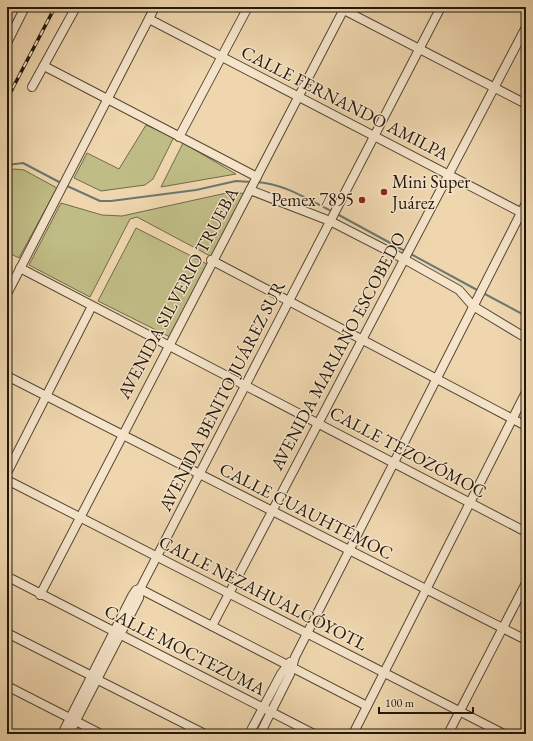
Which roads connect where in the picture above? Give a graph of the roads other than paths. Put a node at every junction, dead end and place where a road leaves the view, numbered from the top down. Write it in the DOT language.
graph roads {
  1 [pos="25,7"];
  2 [pos="76,7"];
  3 [pos="155,7"];
  4 [pos="248,7"];
  5 [pos="441,7"];
  6 [pos="343,8"];
  7 [pos="149,19"];
  8 [pos="526,27"];
  9 [pos="8,39"];
  10 [pos="419,48"];
  11 [pos="221,57"];
  12 [pos="44,66"];
  13 [pos="32,87"];
  14 [pos="494,88"];
  15 [pos="298,97"];
  16 [pos="107,99"];
  17 [pos="526,104"];
  18 [pos="374,136"];
  19 [pos="179,137"];
  20 [pos="448,175"];
  21 [pos="257,177"];
  22 [pos="250,190"];
  23 [pos="526,203"];
  24 [pos="524,214"];
  25 [pos="331,219"];
  26 [pos="404,259"];
  27 [pos="211,260"];
  28 [pos="20,268"];
  29 [pos="7,294"];
  30 [pos="289,301"];
  31 [pos="474,303"];
  32 [pos="92,306"];
  33 [pos="526,338"];
  34 [pos="362,340"];
  35 [pos="168,345"];
  36 [pos="7,376"];
  37 [pos="436,379"];
  38 [pos="245,386"];
  39 [pos="526,392"];
  40 [pos="46,396"];
  41 [pos="512,419"];
  42 [pos="318,424"];
  43 [pos="526,426"];
  44 [pos="122,435"];
  45 [pos="393,463"];
  46 [pos="7,473"];
  47 [pos="199,474"];
  48 [pos="7,480"];
  49 [pos="470,503"];
  50 [pos="272,512"];
  51 [pos="80,517"];
  52 [pos="526,532"];
  53 [pos="349,550"];
  54 [pos="157,556"];
  55 [pos="12,579"];
  56 [pos="526,583"];
  57 [pos="140,589"];
  58 [pos="426,590"];
  59 [pos="229,593"];
  60 [pos="40,594"];
  61 [pos="212,626"];
  62 [pos="502,628"];
  63 [pos="7,633"];
  64 [pos="117,633"];
  65 [pos="307,633"];
  66 [pos="526,640"];
  67 [pos="290,666"];
  68 [pos="384,672"];
  69 [pos="95,678"];
  70 [pos="7,686"];
  71 [pos="367,706"];
  72 [pos="263,708"];
  73 [pos="460,711"];
  74 [pos="271,712"];
  75 [pos="73,720"];
  76 [pos="62,734"];
  77 [pos="69,734"];
  78 [pos="101,734"];
  79 [pos="205,734"];
  80 [pos="250,734"];
  81 [pos="260,734"];
  82 [pos="314,734"];
  83 [pos="353,734"];
  84 [pos="448,734"];
  85 [pos="504,734"];
  1 -- 9 [label="street"];
  2 -- 12 [label="street"];
  3 -- 7 [label="street"];
  4 -- 11 [label="street"];
  5 -- 10 [label="street, AVENIDA BENITO JUÁREZ SUR"];
  6 -- 10 [label="street"];
  6 -- 15 [label="street, AVENIDA SILVERIO TRUEBA"];
  7 -- 11 [label="street, CALLE FERNANDO AMILPA"];
  7 -- 16 [label="street"];
  8 -- 14 [label="street, AVENIDA MARIANO ESCOBEDO"];
  10 -- 14 [label="street"];
  10 -- 18 [label="street, AVENIDA BENITO JUÁREZ SUR"];
  11 -- 15 [label="street, CALLE FERNANDO AMILPA"];
  11 -- 19 [label="street"];
  12 -- 13 [label="street"];
  12 -- 16 [label="street"];
  14 -- 17 [label="street"];
  14 -- 20 [label="street, AVENIDA MARIANO ESCOBEDO"];
  15 -- 18 [label="street, CALLE FERNANDO AMILPA"];
  15 -- 21 [label="street, AVENIDA SILVERIO TRUEBA"];
  16 -- 19 [label="street"];
  16 -- 28 [label="street"];
  18 -- 20 [label="street, CALLE FERNANDO AMILPA"];
  18 -- 25 [label="street, AVENIDA BENITO JUÁREZ SUR"];
  19 -- 21 [label="street"];
  20 -- 24 [label="street, CALLE FERNANDO AMILPA"];
  20 -- 26 [label="street, AVENIDA MARIANO ESCOBEDO"];
  21 -- 22 [label="street, AVENIDA SILVERIO TRUEBA"];
  22 -- 25 [label="street"];
  22 -- 27 [label="street, AVENIDA SILVERIO TRUEBA"];
  23 -- 24 [label="street"];
  24 -- 31 [label="street"];
  25 -- 26 [label="street"];
  25 -- 30 [label="street, AVENIDA BENITO JUÁREZ SUR"];
  26 -- 31 [label="street"];
  26 -- 34 [label="street, AVENIDA MARIANO ESCOBEDO"];
  27 -- 30 [label="street"];
  27 -- 35 [label="street, AVENIDA SILVERIO TRUEBA"];
  28 -- 29 [label="street"];
  28 -- 32 [label="street, CALLE TEZOZÓMOC"];
  30 -- 34 [label="street"];
  30 -- 38 [label="street, AVENIDA BENITO JUÁREZ SUR"];
  31 -- 33 [label="street"];
  31 -- 37 [label="street"];
  32 -- 35 [label="street, CALLE TEZOZÓMOC"];
  32 -- 40 [label="street"];
  34 -- 37 [label="street"];
  34 -- 42 [label="street, AVENIDA MARIANO ESCOBEDO"];
  35 -- 38 [label="street, CALLE TEZOZÓMOC"];
  35 -- 44 [label="street, AVENIDA SILVERIO TRUEBA"];
  36 -- 40 [label="street, CALLE CUAUHTÉMOC"];
  37 -- 41 [label="street"];
  37 -- 45 [label="street"];
  38 -- 42 [label="street, CALLE TEZOZÓMOC"];
  38 -- 47 [label="street, AVENIDA BENITO JUÁREZ SUR"];
  39 -- 41 [label="street"];
  40 -- 44 [label="street, CALLE CUAUHTÉMOC"];
  40 -- 46 [label="street"];
  41 -- 43 [label="street"];
  41 -- 49 [label="street"];
  42 -- 45 [label="street, CALLE TEZOZÓMOC"];
  42 -- 50 [label="street, AVENIDA MARIANO ESCOBEDO"];
  44 -- 47 [label="street, CALLE CUAUHTÉMOC"];
  44 -- 51 [label="street, AVENIDA SILVERIO TRUEBA"];
  45 -- 49 [label="street, CALLE TEZOZÓMOC"];
  45 -- 53 [label="street"];
  47 -- 50 [label="street, CALLE CUAUHTÉMOC"];
  47 -- 54 [label="street, AVENIDA BENITO JUÁREZ SUR"];
  48 -- 51 [label="street, CALLE NEZAHUALCÓYOTL"];
  49 -- 52 [label="street, CALLE TEZOZÓMOC"];
  49 -- 58 [label="street"];
  50 -- 53 [label="street, CALLE CUAUHTÉMOC"];
  50 -- 59 [label="street, AVENIDA MARIANO ESCOBEDO"];
  51 -- 54 [label="street, CALLE NEZAHUALCÓYOTL"];
  51 -- 60 [label="street, AVENIDA SILVERIO TRUEBA"];
  53 -- 58 [label="street, CALLE CUAUHTÉMOC"];
  53 -- 65 [label="street"];
  54 -- 57 [label="street, AVENIDA BENITO JUÁREZ SUR"];
  54 -- 59 [label="street, CALLE NEZAHUALCÓYOTL"];
  55 -- 60 [label="street, CALLE MOCTEZUMA"];
  56 -- 62 [label="street"];
  57 -- 61 [label="street"];
  57 -- 64 [label="street, AVENIDA BENITO JUÁREZ SUR"];
  58 -- 62 [label="street, CALLE CUAUHTÉMOC"];
  58 -- 68 [label="street"];
  59 -- 61 [label="street, AVENIDA MARIANO ESCOBEDO"];
  59 -- 65 [label="street, CALLE NEZAHUALCÓYOTL"];
  60 -- 64 [label="street, CALLE MOCTEZUMA"];
  61 -- 67 [label="street"];
  62 -- 66 [label="street, CALLE CUAUHTÉMOC"];
  62 -- 73 [label="street"];
  63 -- 69 [label="street"];
  64 -- 69 [label="street, AVENIDA BENITO JUÁREZ SUR"];
  64 -- 72 [label="street, CALLE MOCTEZUMA"];
  65 -- 67 [label="street"];
  65 -- 68 [label="street, CALLE NEZAHUALCÓYOTL"];
  67 -- 71 [label="street"];
  67 -- 72 [label="street"];
  67 -- 74 [label="street"];
  68 -- 71 [label="street"];
  68 -- 73 [label="street, CALLE NEZAHUALCÓYOTL"];
  69 -- 75 [label="street, AVENIDA BENITO JUÁREZ SUR"];
  69 -- 79 [label="street"];
  70 -- 75 [label="street"];
  71 -- 83 [label="street"];
  72 -- 74 [label="street, CALLE MOCTEZUMA"];
  72 -- 80 [label="street"];
  73 -- 84 [label="street"];
  73 -- 85 [label="street, CALLE NEZAHUALCÓYOTL"];
  74 -- 81 [label="street"];
  74 -- 82 [label="street, CALLE MOCTEZUMA"];
  75 -- 76 [label="street"];
  75 -- 77 [label="street"];
  75 -- 78 [label="street"];
}
